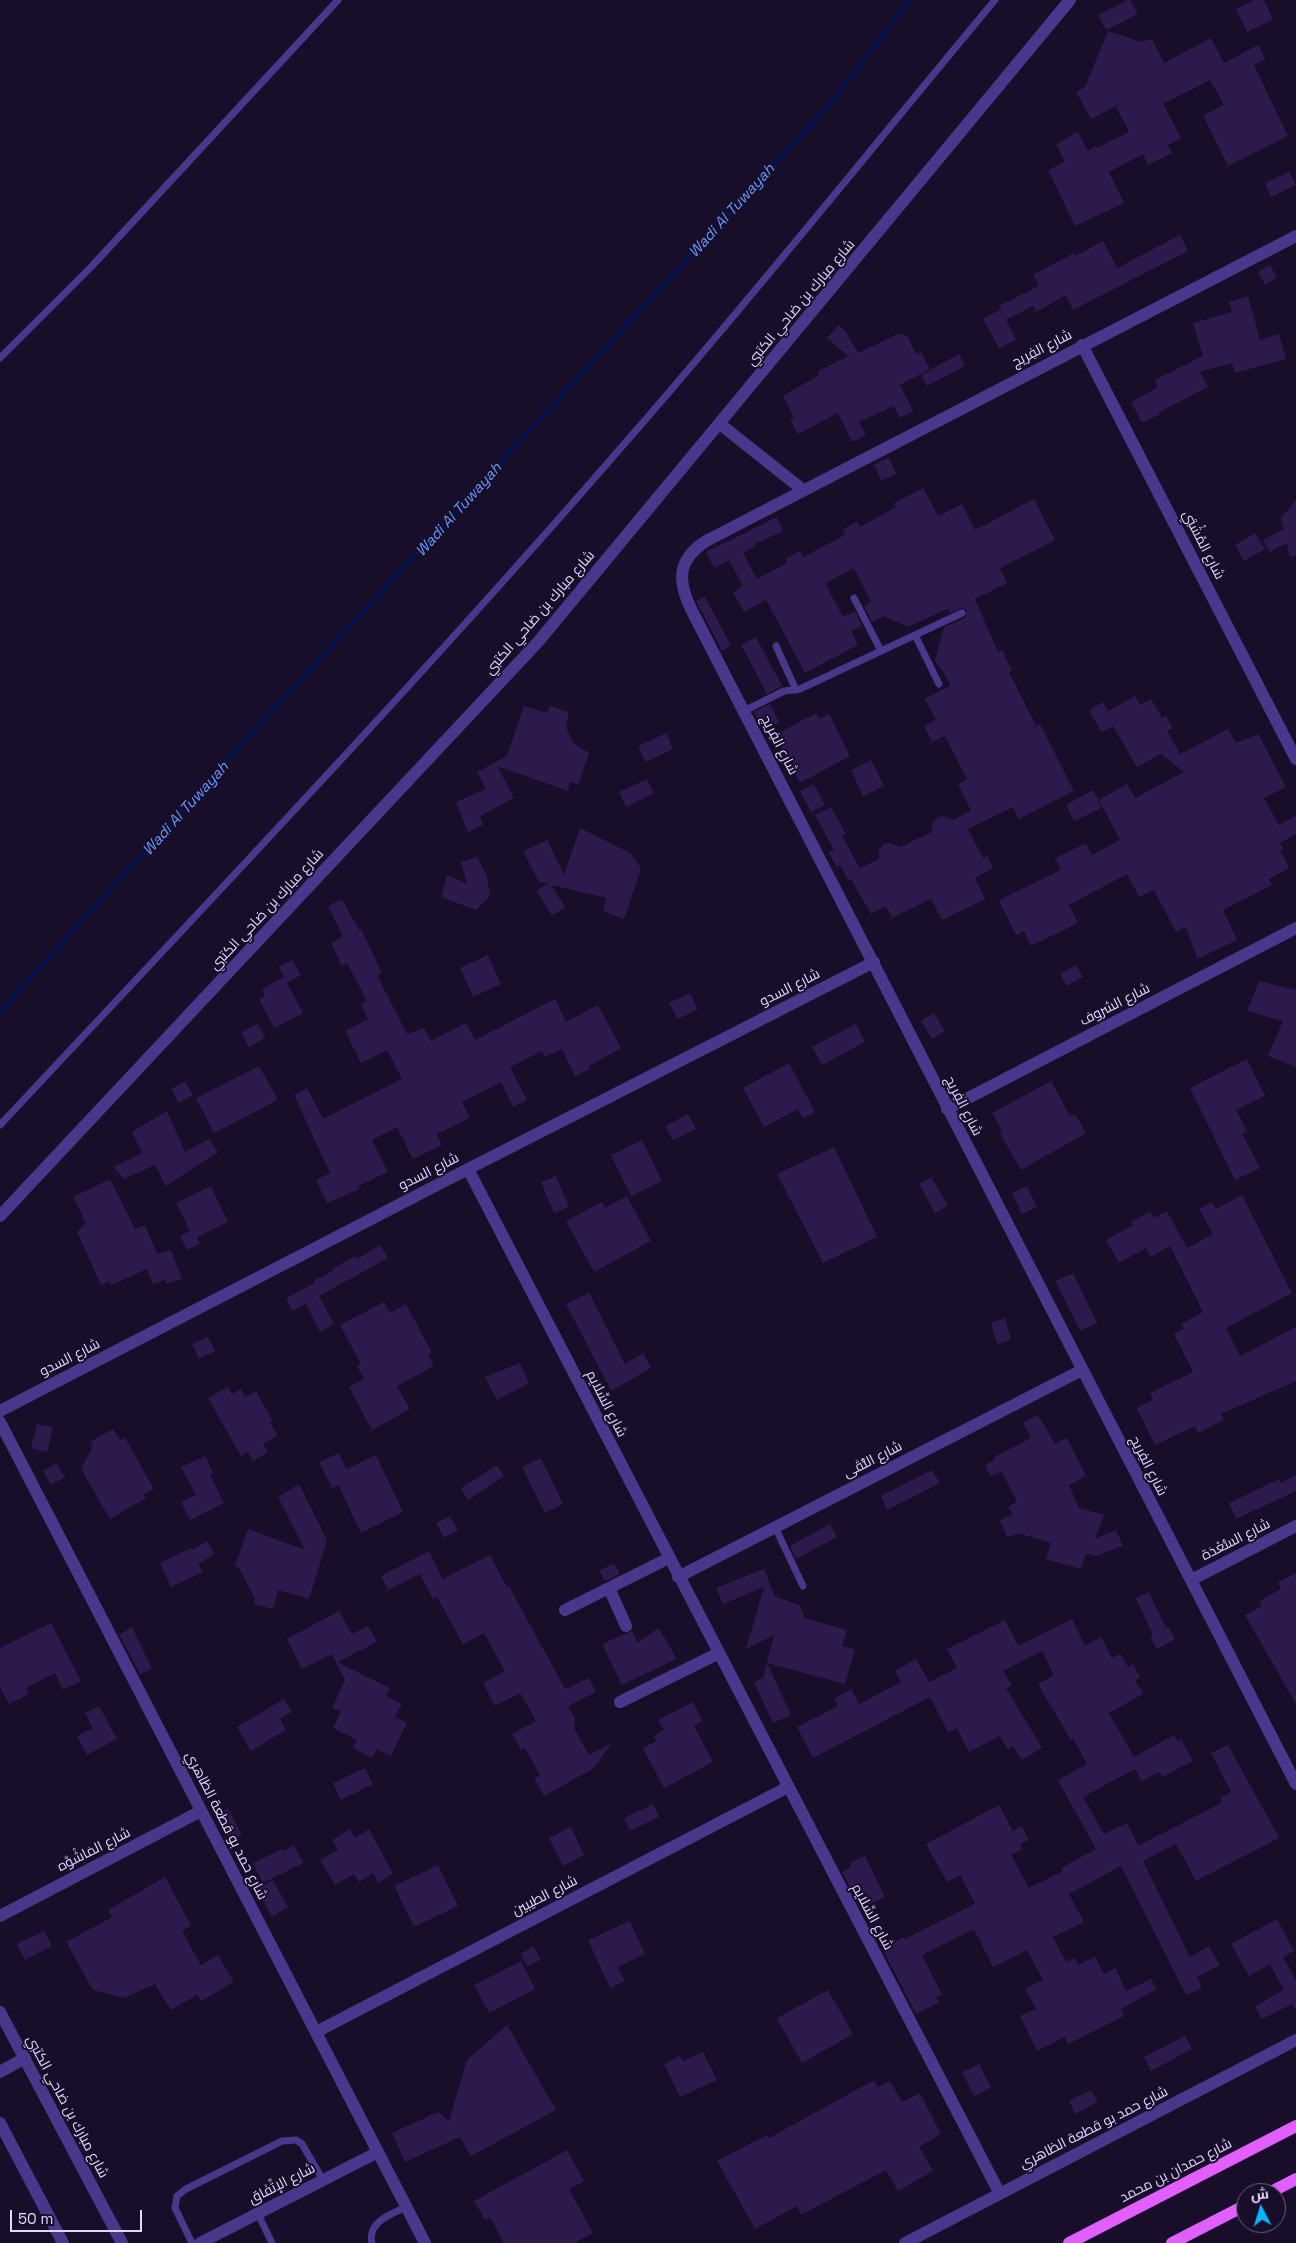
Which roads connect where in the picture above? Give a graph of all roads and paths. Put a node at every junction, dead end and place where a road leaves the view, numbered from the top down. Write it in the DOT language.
graph roads {
  1 [pos="338,0"];
  2 [pos="995,0"];
  3 [pos="1070,0"];
  4 [pos="1296,236"];
  5 [pos="1082,345"];
  6 [pos="0,358"];
  7 [pos="720,424"];
  8 [pos="803,490"];
  9 [pos="854,598"];
  10 [pos="962,613"];
  11 [pos="915,635"];
  12 [pos="776,646"];
  13 [pos="881,651"];
  14 [pos="939,684"];
  15 [pos="796,690"];
  16 [pos="744,711"];
  17 [pos="1296,759"];
  18 [pos="1296,928"];
  19 [pos="874,962"];
  20 [pos="947,1109"];
  21 [pos="0,1125"];
  22 [pos="468,1169"];
  23 [pos="0,1216"];
  24 [pos="1082,1370"];
  25 [pos="0,1411"];
  26 [pos="0,1422"];
  27 [pos="1296,1526"];
  28 [pos="775,1527"];
  29 [pos="669,1558"];
  30 [pos="678,1577"];
  31 [pos="1190,1580"];
  32 [pos="803,1586"];
  33 [pos="609,1588"];
  34 [pos="565,1610"];
  35 [pos="626,1626"];
  36 [pos="719,1653"];
  37 [pos="620,1702"];
  38 [pos="1296,1784"];
  39 [pos="788,1787"];
  40 [pos="201,1811"];
  41 [pos="0,1916"];
  42 [pos="0,2012"];
  43 [pos="316,2032"];
  44 [pos="1296,2040"];
  45 [pos="25,2058"];
  46 [pos="0,2072"];
  47 [pos="0,2123"];
  48 [pos="1296,2126"];
  49 [pos="378,2152"];
  50 [pos="323,2180"];
  51 [pos="1000,2194"];
  52 [pos="406,2206"];
  53 [pos="1236,2210"];
  54 [pos="258,2214"];
  55 [pos="63,2243"];
  56 [pos="122,2243"];
  57 [pos="192,2243"];
  58 [pos="200,2243"];
  59 [pos="272,2243"];
  60 [pos="372,2243"];
  61 [pos="425,2243"];
  62 [pos="905,2243"];
  63 [pos="1069,2243"];
  64 [pos="1172,2243"];
  1 -- 6 [label="lane"];
  2 -- 21 [label="lane"];
  3 -- 7 [label="street, شارع مبارك بن ضاحي الكتبي"];
  4 -- 5 [label="street, شارع الفِريج"];
  5 -- 8 [label="street, شارع الفِريج"];
  5 -- 17 [label="street, شارع المُشْتِي"];
  7 -- 8 [label="street"];
  7 -- 23 [label="street, شارع مبارك بن ضاحي الكتبي"];
  8 -- 16 [label="street, شارع الفِريج"];
  9 -- 13 [label="lane"];
  10 -- 11 [label="lane"];
  11 -- 13 [label="lane"];
  11 -- 14 [label="lane"];
  12 -- 15 [label="lane"];
  13 -- 15 [label="lane"];
  15 -- 16 [label="lane"];
  16 -- 19 [label="street, شارع الفِريج"];
  18 -- 20 [label="street, شارع الشروف"];
  19 -- 20 [label="street, شارع الفِريج"];
  19 -- 22 [label="street, شارع السدو"];
  20 -- 24 [label="street, شارع الفِريج"];
  22 -- 25 [label="street, شارع السدو"];
  22 -- 29 [label="street, شارع السَّلايم"];
  24 -- 28 [label="street, شارع التُّقَى"];
  24 -- 31 [label="street, شارع الفِريج"];
  26 -- 40 [label="street, شارع حمد بو قطعة الظاهري"];
  27 -- 31 [label="street, شارع السُّعْدَة"];
  28 -- 30 [label="street, شارع التُّقَى"];
  28 -- 32 [label="lane"];
  29 -- 30 [label="street, شارع السَّلايم"];
  29 -- 33 [label="street"];
  30 -- 36 [label="street, شارع السَّلايم"];
  31 -- 38 [label="street, شارع الفِريج"];
  33 -- 34 [label="street"];
  33 -- 35 [label="street"];
  36 -- 37 [label="street"];
  36 -- 39 [label="street, شارع السَّلايم"];
  39 -- 43 [label="street, شارع الطيبين"];
  39 -- 51 [label="street, شارع السَّلايم"];
  40 -- 41 [label="street, شارع المَاشُوَّه"];
  40 -- 43 [label="street, شارع حمد بو قطعة الظاهري"];
  42 -- 45 [label="street, شارع مبارك بن ضاحي الكتبي"];
  43 -- 49 [label="street, شارع حمد بو قطعة الظاهري"];
  44 -- 51 [label="street, شارع حمد بو قطعة الظاهري"];
  45 -- 46 [label="street"];
  45 -- 56 [label="street, شارع مبارك بن ضاحي الكتبي"];
  47 -- 55 [label="street"];
  48 -- 63 [label="main road, شارع حمدان بن محمد"];
  49 -- 50 [label="street, شارع الإتِّفَاق"];
  49 -- 52 [label="street, شارع حمد بو قطعة الظاهري"];
  50 -- 54 [label="street, شارع الإتِّفَاق"];
  50 -- 57 [label="lane"];
  51 -- 62 [label="street, شارع حمد بو قطعة الظاهري"];
  52 -- 60 [label="lane"];
  52 -- 61 [label="street, شارع حمد بو قطعة الظاهري"];
  53 -- 64 [label="main road"];
  54 -- 58 [label="street, شارع الإتِّفَاق"];
  54 -- 59 [label="lane"];
}
